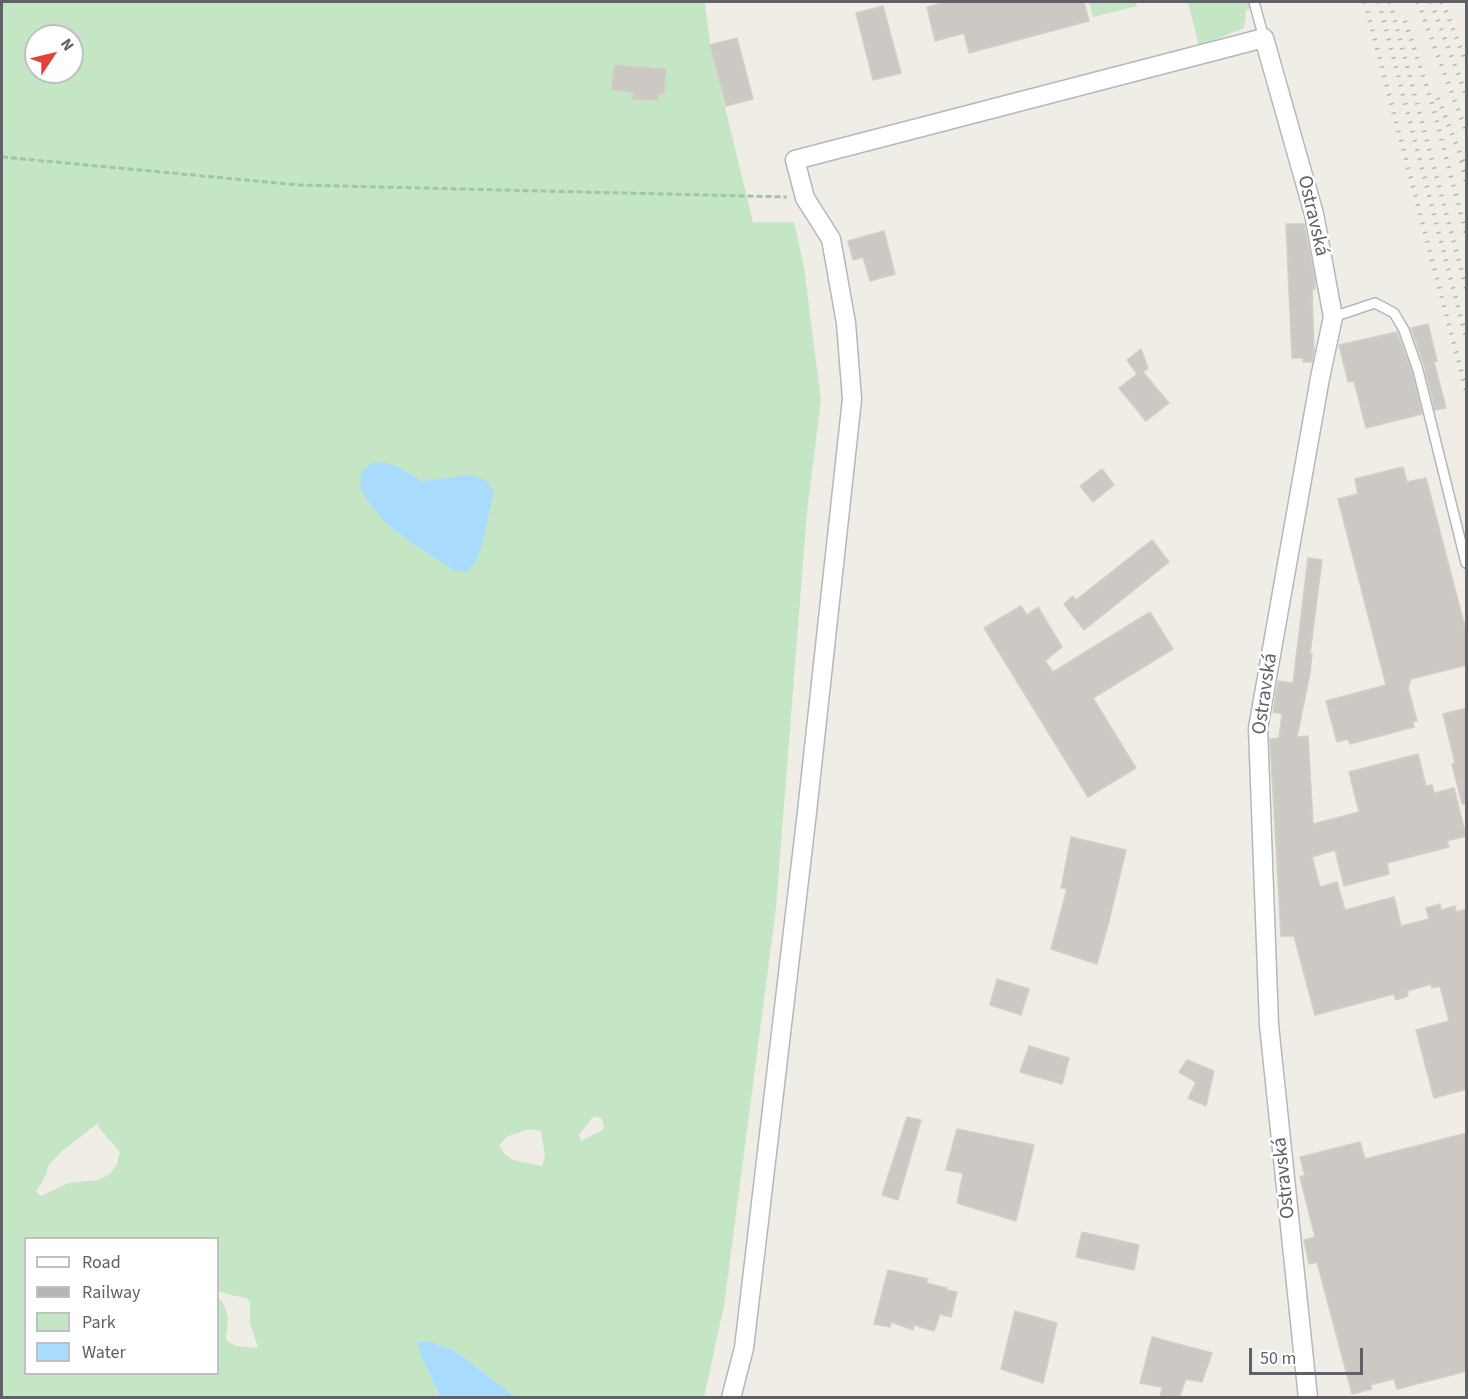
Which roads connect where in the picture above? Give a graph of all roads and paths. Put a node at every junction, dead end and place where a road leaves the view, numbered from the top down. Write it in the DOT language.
graph roads {
  1 [pos="1254,2"];
  2 [pos="1264,38"];
  3 [pos="2,158"];
  4 [pos="805,198"];
  5 [pos="1334,317"];
  6 [pos="1467,563"];
  7 [pos="731,1398"];
  8 [pos="1308,1398"];
  1 -- 2 [label="lane"];
  2 -- 4 [label="street"];
  2 -- 5 [label="street, Ostravská"];
  3 -- 4 [label="path"];
  4 -- 7 [label="street"];
  5 -- 6 [label="lane"];
  5 -- 8 [label="street, Ostravská"];
}
